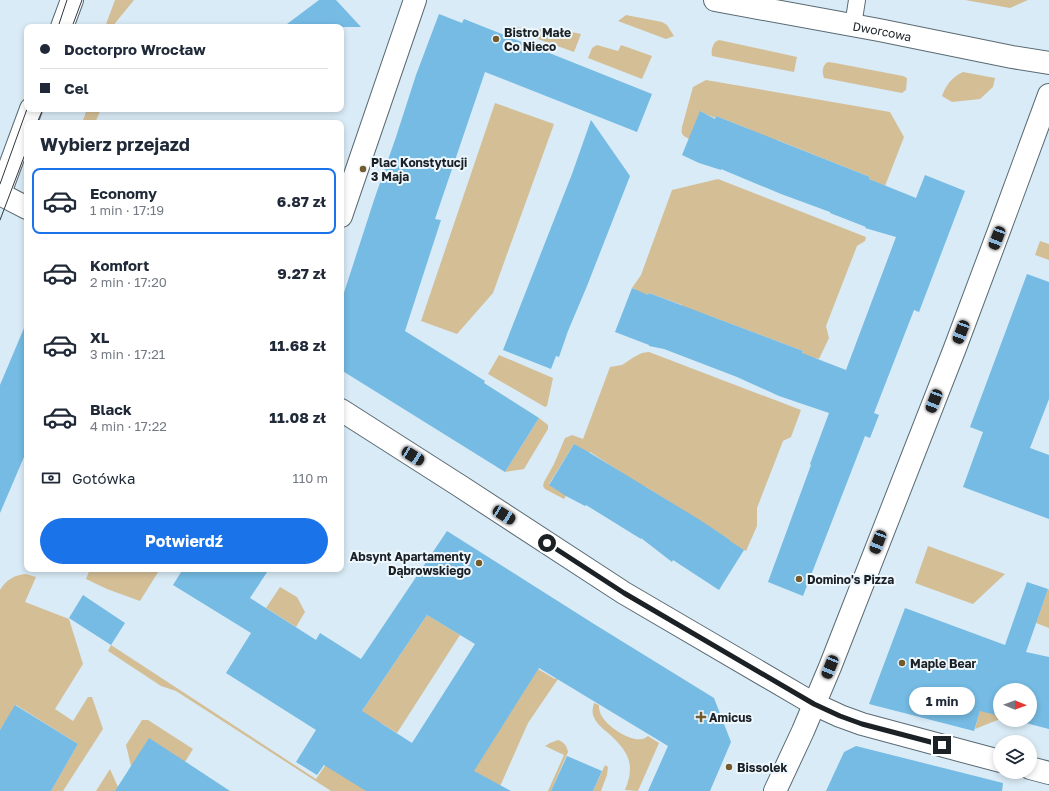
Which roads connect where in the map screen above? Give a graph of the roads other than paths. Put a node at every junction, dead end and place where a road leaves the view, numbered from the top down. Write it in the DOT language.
graph roads {
  1 [pos="72,0"];
  2 [pos="415,0"];
  3 [pos="715,0"];
  4 [pos="857,0"];
  5 [pos="63,24"];
  6 [pos="853,26"];
  7 [pos="1049,63"];
  8 [pos="1049,95"];
  9 [pos="24,128"];
  10 [pos="0,194"];
  11 [pos="24,206"];
  12 [pos="344,207"];
  13 [pos="344,412"];
  14 [pos="814,704"];
  15 [pos="993,758"];
  16 [pos="1037,770"];
  17 [pos="1049,773"];
  18 [pos="775,791"];
  1 -- 5 [label="street"];
  2 -- 12 [label="street"];
  3 -- 6 [label="street, Dworcowa"];
  4 -- 6 [label="lane"];
  6 -- 7 [label="street, Dworcowa"];
  8 -- 14 [label="street"];
  9 -- 10 [label="street"];
  10 -- 11 [label="street"];
  13 -- 14 [label="street"];
  14 -- 15 [label="street"];
  14 -- 18 [label="street"];
  16 -- 17 [label="street"];
}
